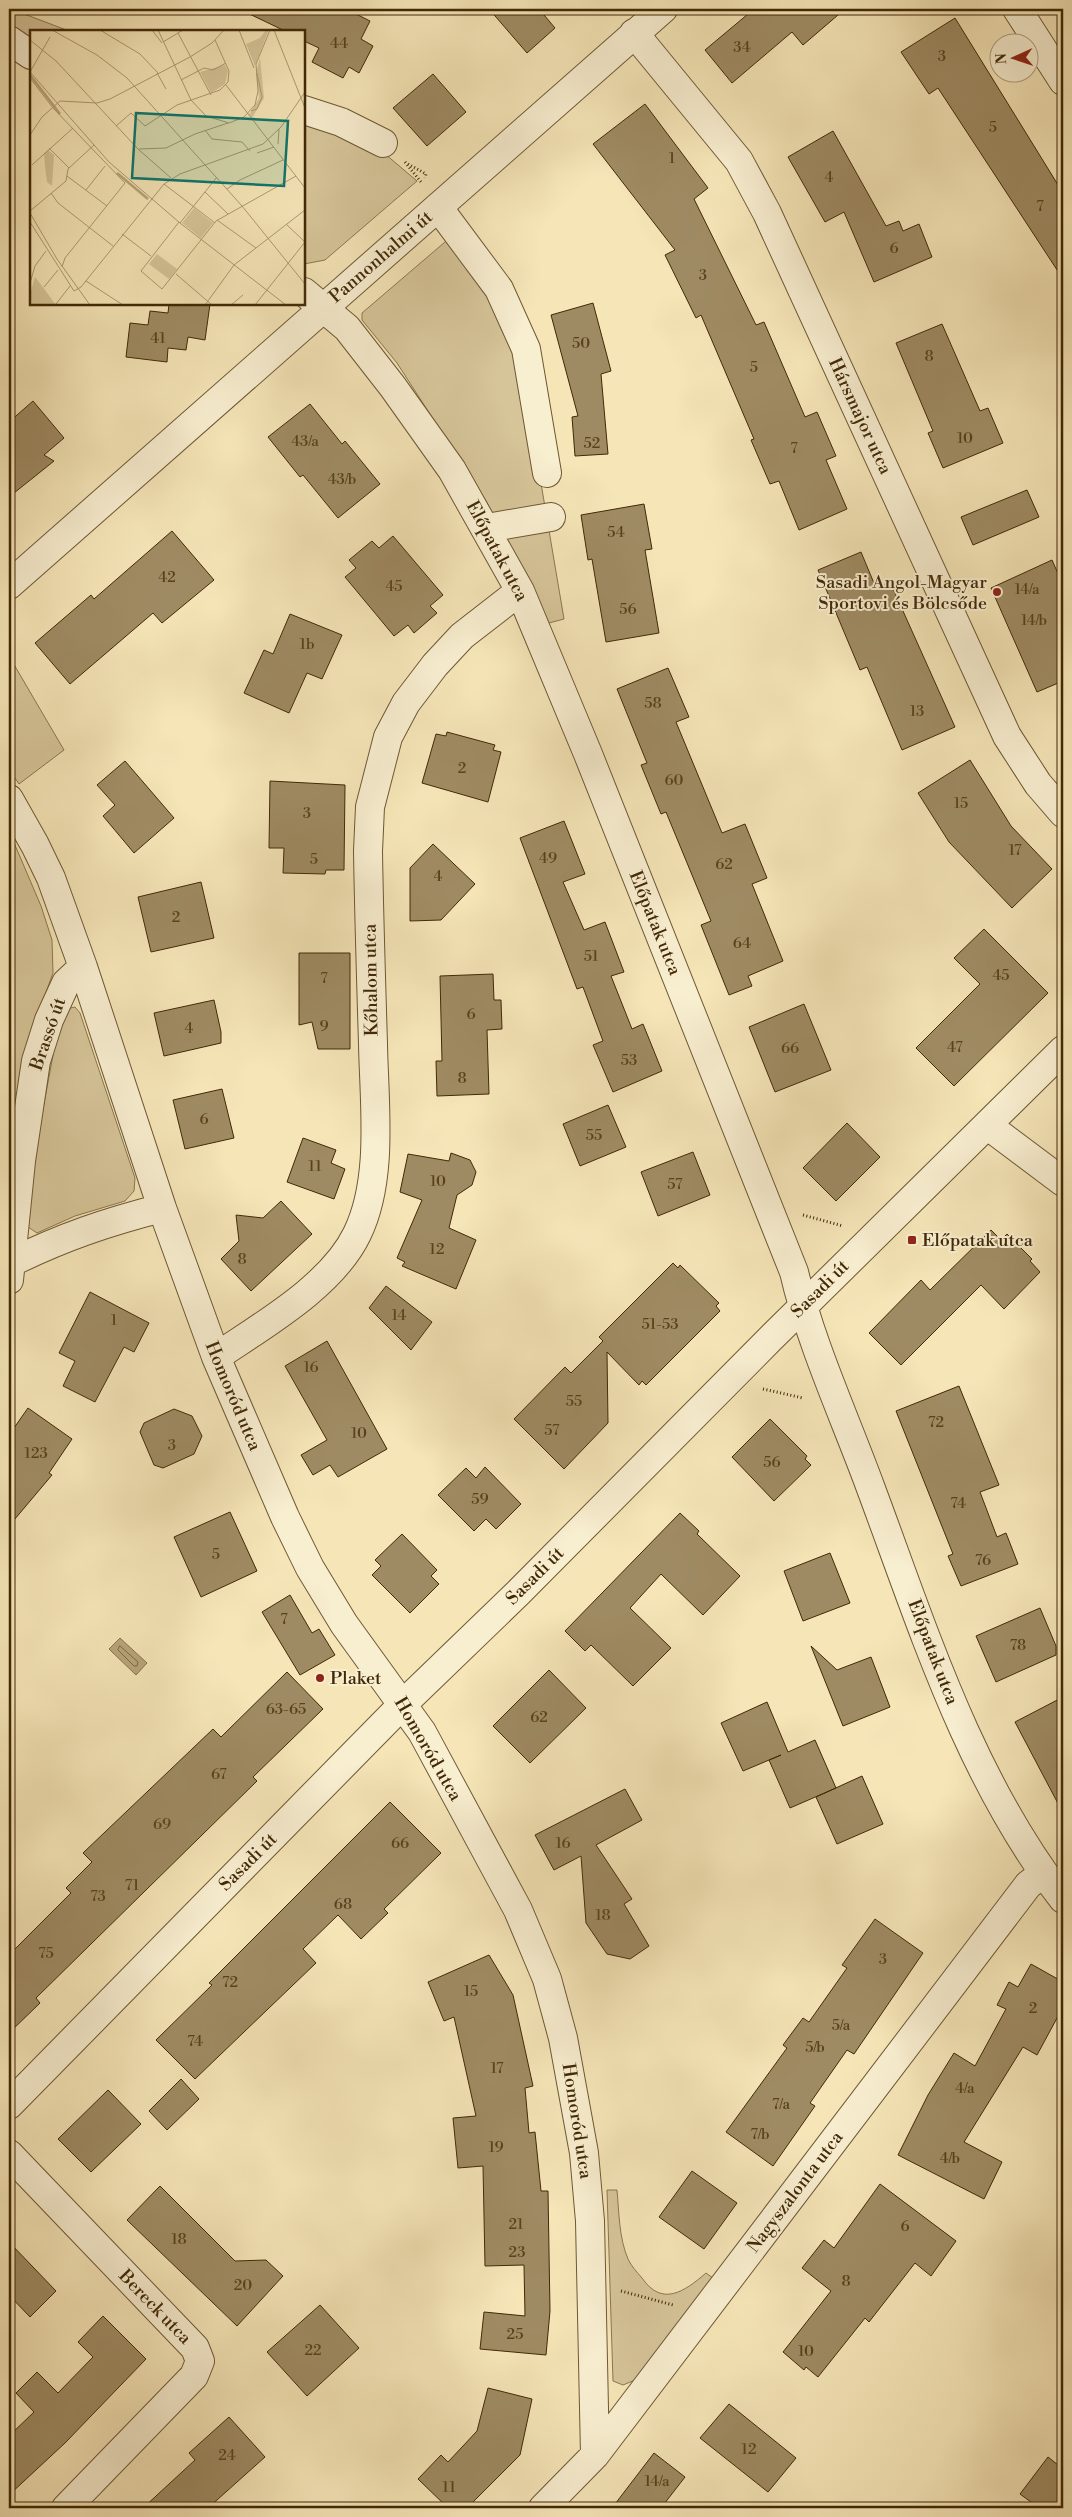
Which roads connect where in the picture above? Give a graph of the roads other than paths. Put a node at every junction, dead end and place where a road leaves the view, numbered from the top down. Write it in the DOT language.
graph roads {
  1 [pos="663,9"];
  2 [pos="1017,9"];
  3 [pos="634,33"];
  4 [pos="9,40"];
  5 [pos="30,54"];
  6 [pos="1063,81"];
  7 [pos="305,110"];
  8 [pos="383,143"];
  9 [pos="438,207"];
  10 [pos="314,300"];
  11 [pos="547,473"];
  12 [pos="551,517"];
  13 [pos="487,528"];
  14 [pos="9,585"];
  15 [pos="520,591"];
  16 [pos="9,798"];
  17 [pos="1063,813"];
  18 [pos="83,967"];
  19 [pos="1063,1050"];
  20 [pos="987,1125"];
  21 [pos="1063,1182"];
  22 [pos="162,1208"];
  23 [pos="10,1271"];
  24 [pos="803,1306"];
  25 [pos="216,1356"];
  26 [pos="403,1704"];
  27 [pos="1043,1873"];
  28 [pos="1063,1899"];
  29 [pos="9,2105"];
  30 [pos="9,2154"];
  31 [pos="595,2455"];
  32 [pos="66,2508"];
  33 [pos="543,2508"];
  1 -- 3 [label="street, Pannonhalmi út"];
  2 -- 6 [label="street"];
  3 -- 9 [label="street, Pannonhalmi út"];
  3 -- 17 [label="street, Hársmajor utca"];
  4 -- 5 [label="street"];
  7 -- 8 [label="street"];
  9 -- 10 [label="street, Pannonhalmi út"];
  9 -- 11 [label="street"];
  10 -- 13 [label="street, Előpatak utca"];
  10 -- 14 [label="street, Pannonhalmi út"];
  12 -- 13 [label="street"];
  13 -- 15 [label="street, Előpatak utca"];
  15 -- 24 [label="street, Előpatak utca"];
  15 -- 25 [label="street, Kőhalom utca"];
  16 -- 18 [label="street"];
  18 -- 22 [label="street, Homoród utca"];
  18 -- 23 [label="street, Brassó út"];
  19 -- 20 [label="street, Sasadi út"];
  20 -- 21 [label="street"];
  20 -- 24 [label="street, Sasadi út"];
  22 -- 23 [label="street, Brassó út"];
  22 -- 25 [label="street, Homoród utca"];
  24 -- 26 [label="street, Sasadi út"];
  24 -- 27 [label="street, Előpatak utca"];
  25 -- 26 [label="street, Homoród utca"];
  26 -- 29 [label="street, Sasadi út"];
  26 -- 31 [label="street, Homoród utca"];
  27 -- 28 [label="street, Előpatak utca"];
  27 -- 31 [label="street, Nagyszalonta utca"];
  30 -- 32 [label="street, Bereck utca"];
  31 -- 33 [label="street, Nagyszalonta utca"];
}
